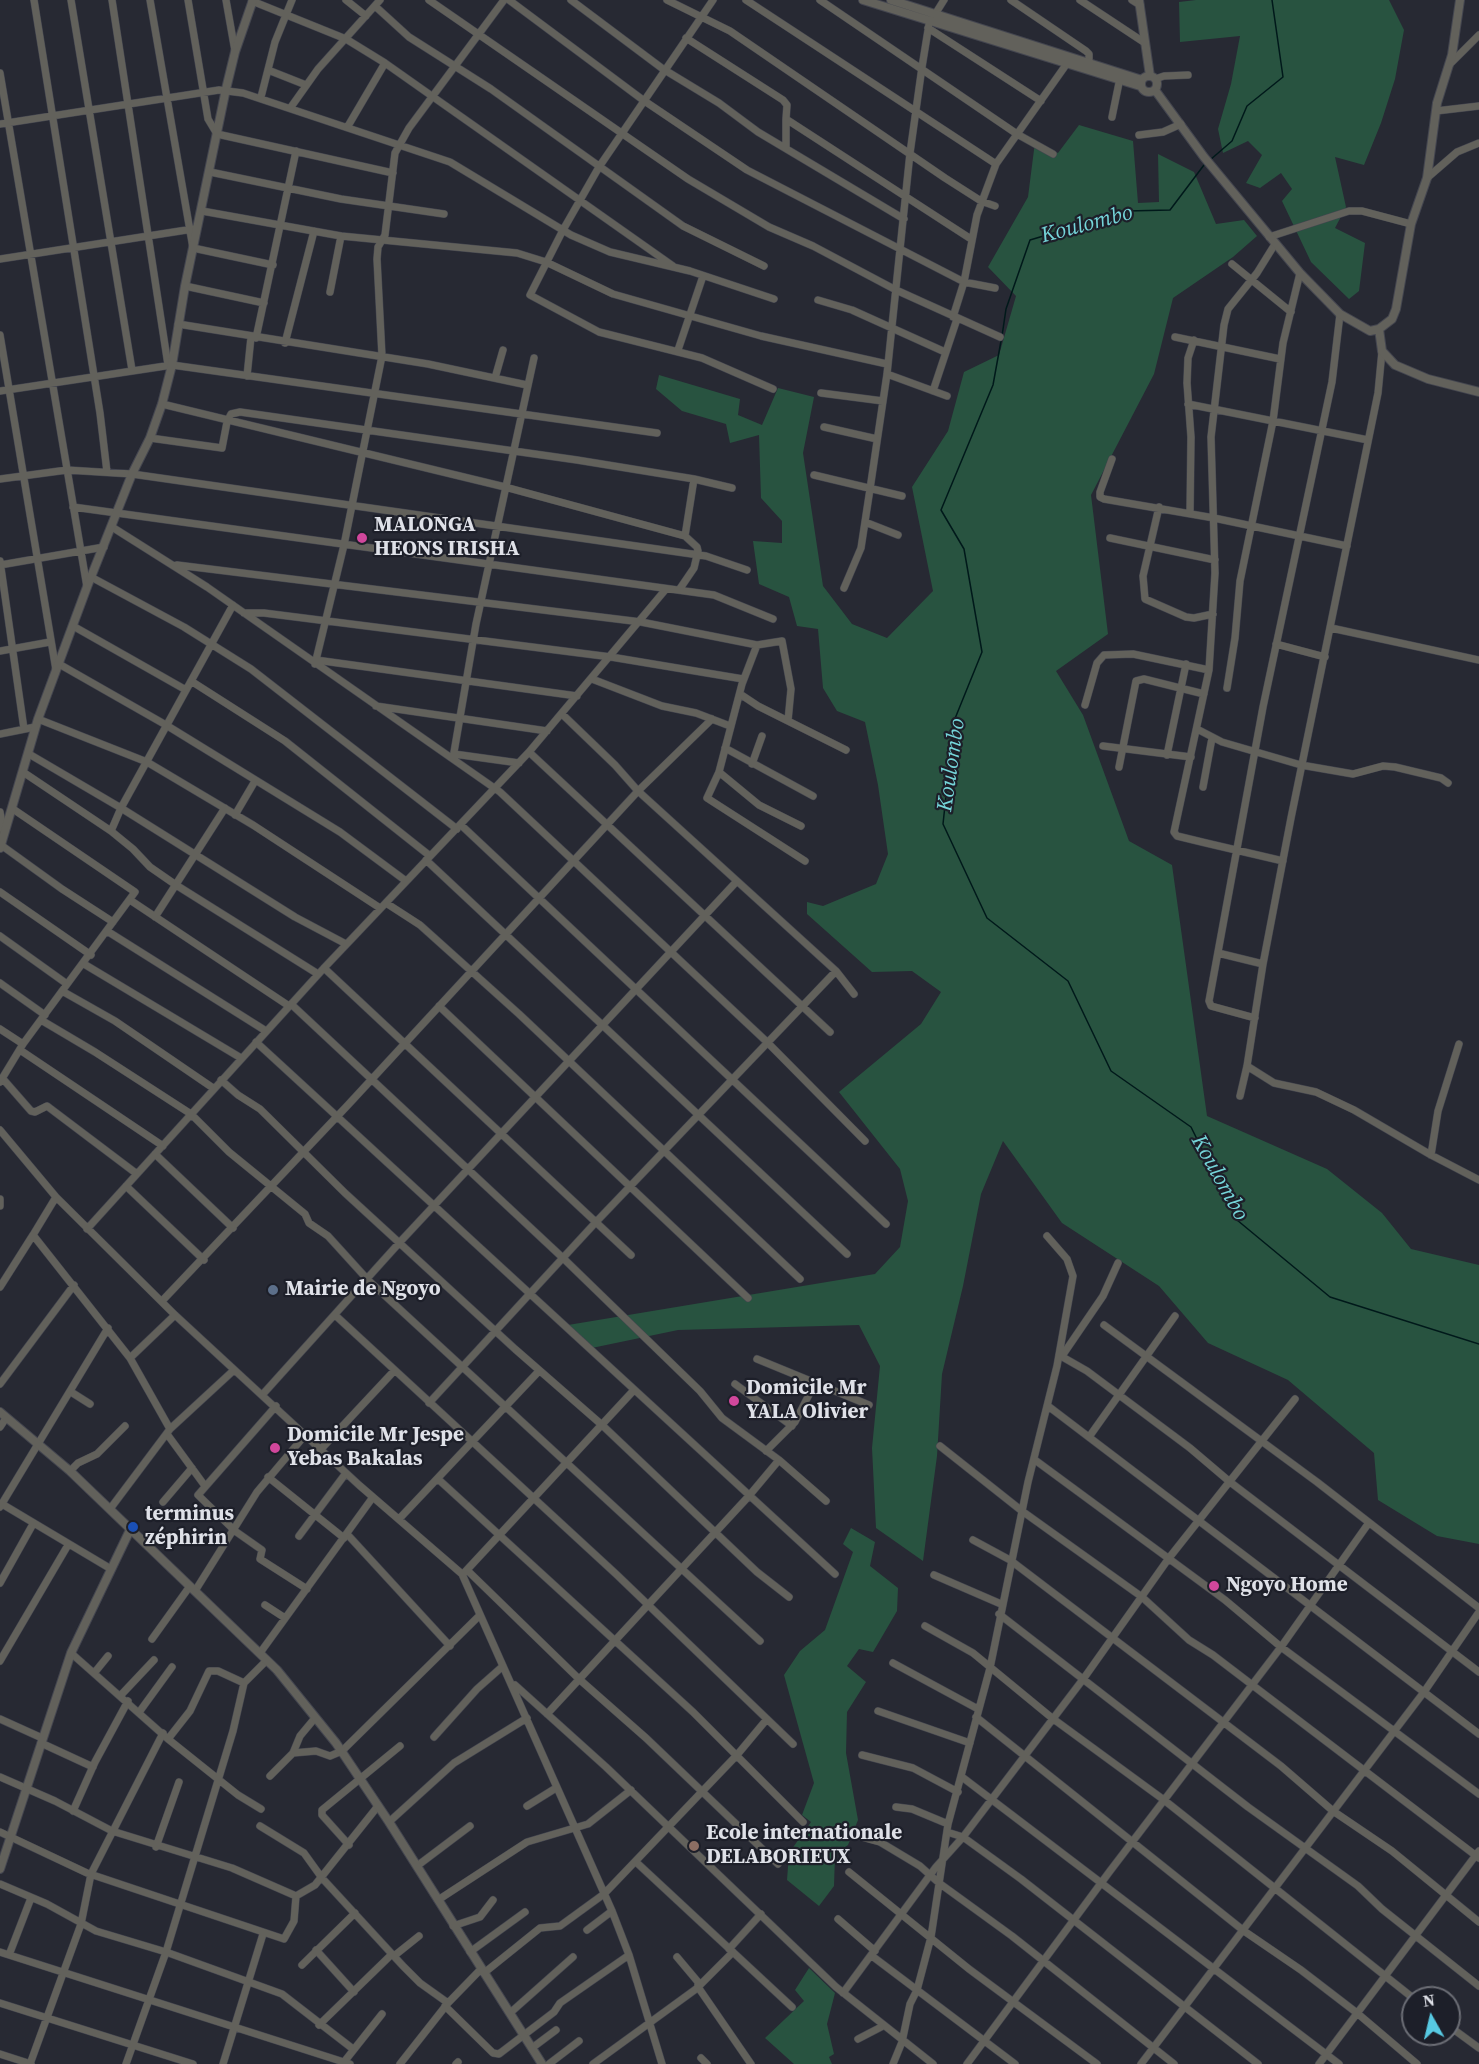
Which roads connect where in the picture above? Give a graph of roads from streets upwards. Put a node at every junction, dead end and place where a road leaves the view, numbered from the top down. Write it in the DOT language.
graph roads {
  1 [pos="34,0"];
  2 [pos="71,0"];
  3 [pos="112,0"];
  4 [pos="150,0"];
  5 [pos="188,0"];
  6 [pos="226,0"];
  7 [pos="292,0"];
  8 [pos="346,0"];
  9 [pos="429,0"];
  10 [pos="504,0"];
  11 [pos="508,0"];
  12 [pos="571,0"];
  13 [pos="668,0"];
  14 [pos="713,0"];
  15 [pos="747,0"];
  16 [pos="820,0"];
  17 [pos="863,0"];
  18 [pos="891,0"];
  19 [pos="944,0"];
  20 [pos="1011,0"];
  21 [pos="1080,0"];
  22 [pos="1132,0"];
  23 [pos="1460,0"];
  24 [pos="253,1"];
  25 [pos="378,3"];
  26 [pos="1140,3"];
  27 [pos="285,15"];
  28 [pos="366,16"];
  29 [pos="700,16"];
  30 [pos="931,20"];
  31 [pos="479,32"];
  32 [pos="1479,35"];
  33 [pos="686,38"];
  34 [pos="346,39"];
  35 [pos="1145,42"];
  36 [pos="235,52"];
  37 [pos="1068,62"];
  38 [pos="1089,62"];
  39 [pos="385,63"];
  40 [pos="455,66"];
  41 [pos="1448,66"];
  42 [pos="922,67"];
  43 [pos="663,69"];
  44 [pos="268,70"];
  45 [pos="0,72"];
  46 [pos="1188,75"];
  47 [pos="1120,78"];
  48 [pos="1147,80"];
  49 [pos="306,85"];
  50 [pos="226,89"];
  51 [pos="1155,90"];
  52 [pos="204,92"];
  53 [pos="433,96"];
  54 [pos="261,97"];
  55 [pos="166,98"];
  56 [pos="643,100"];
  57 [pos="1041,101"];
  58 [pos="127,104"];
  59 [pos="1479,106"];
  60 [pos="291,107"];
  61 [pos="90,108"];
  62 [pos="1436,111"];
  63 [pos="915,112"];
  64 [pos="52,114"];
  65 [pos="1112,117"];
  66 [pos="786,119"];
  67 [pos="9,122"];
  68 [pos="0,124"];
  69 [pos="1181,124"];
  70 [pos="348,126"];
  71 [pos="622,133"];
  72 [pos="217,134"];
  73 [pos="1017,134"];
  74 [pos="1139,135"];
  75 [pos="399,143"];
  76 [pos="1479,143"];
  77 [pos="786,148"];
  78 [pos="296,151"];
  79 [pos="909,153"];
  80 [pos="1053,154"];
  81 [pos="996,164"];
  82 [pos="599,166"];
  83 [pos="210,172"];
  84 [pos="393,173"];
  85 [pos="1427,178"];
  86 [pos="288,189"];
  87 [pos="906,198"];
  88 [pos="580,199"];
  89 [pos="981,201"];
  90 [pos="995,206"];
  91 [pos="389,207"];
  92 [pos="202,211"];
  93 [pos="444,214"];
  94 [pos="904,219"];
  95 [pos="1411,224"];
  96 [pos="280,226"];
  97 [pos="198,228"];
  98 [pos="189,230"];
  99 [pos="562,230"];
  100 [pos="314,231"];
  101 [pos="148,234"];
  102 [pos="341,236"];
  103 [pos="971,239"];
  104 [pos="110,240"];
  105 [pos="383,240"];
  106 [pos="1272,240"];
  107 [pos="73,247"];
  108 [pos="193,248"];
  109 [pos="900,249"];
  110 [pos="30,254"];
  111 [pos="0,259"];
  112 [pos="546,262"];
  113 [pos="1233,264"];
  114 [pos="273,265"];
  115 [pos="764,266"];
  116 [pos="675,267"];
  117 [pos="1300,273"];
  118 [pos="703,276"];
  119 [pos="1252,279"];
  120 [pos="964,282"];
  121 [pos="185,286"];
  122 [pos="995,288"];
  123 [pos="896,291"];
  124 [pos="330,292"];
  125 [pos="774,299"];
  126 [pos="818,300"];
  127 [pos="264,303"];
  128 [pos="1291,312"];
  129 [pos="1340,314"];
  130 [pos="690,315"];
  131 [pos="955,318"];
  132 [pos="178,324"];
  133 [pos="1379,329"];
  134 [pos="891,330"];
  135 [pos="0,335"];
  136 [pos="254,337"];
  137 [pos="1000,337"];
  138 [pos="1175,337"];
  139 [pos="1194,340"];
  140 [pos="285,343"];
  141 [pos="1221,346"];
  142 [pos="503,350"];
  143 [pos="678,350"];
  144 [pos="1382,351"];
  145 [pos="945,352"];
  146 [pos="382,357"];
  147 [pos="534,358"];
  148 [pos="1280,359"];
  149 [pos="887,364"];
  150 [pos="170,365"];
  151 [pos="132,370"];
  152 [pos="887,374"];
  153 [pos="93,376"];
  154 [pos="247,376"];
  155 [pos="495,378"];
  156 [pos="50,383"];
  157 [pos="527,386"];
  158 [pos="773,389"];
  159 [pos="9,390"];
  160 [pos="0,391"];
  161 [pos="933,391"];
  162 [pos="1479,392"];
  163 [pos="375,393"];
  164 [pos="821,393"];
  165 [pos="947,396"];
  166 [pos="883,401"];
  167 [pos="162,404"];
  168 [pos="1188,404"];
  169 [pos="1214,410"];
  170 [pos="521,413"];
  171 [pos="1273,421"];
  172 [pos="227,422"];
  173 [pos="825,427"];
  174 [pos="368,431"];
  175 [pos="1322,431"];
  176 [pos="657,433"];
  177 [pos="150,438"];
  178 [pos="877,439"];
  179 [pos="1368,440"];
  180 [pos="513,450"];
  181 [pos="363,454"];
  182 [pos="1112,459"];
  183 [pos="67,470"];
  184 [pos="107,472"];
  185 [pos="132,474"];
  186 [pos="24,475"];
  187 [pos="814,475"];
  188 [pos="694,478"];
  189 [pos="0,479"];
  190 [pos="505,487"];
  191 [pos="732,488"];
  192 [pos="870,489"];
  193 [pos="902,495"];
  194 [pos="352,506"];
  195 [pos="73,507"];
  196 [pos="1159,507"];
  197 [pos="118,512"];
  198 [pos="1190,513"];
  199 [pos="1214,518"];
  200 [pos="865,522"];
  201 [pos="112,527"];
  202 [pos="497,527"];
  203 [pos="1252,527"];
  204 [pos="898,535"];
  205 [pos="686,536"];
  206 [pos="1300,536"];
  207 [pos="1110,538"];
  208 [pos="344,545"];
  209 [pos="1149,546"];
  210 [pos="1347,546"];
  211 [pos="104,547"];
  212 [pos="80,551"];
  213 [pos="698,555"];
  214 [pos="37,559"];
  215 [pos="1215,560"];
  216 [pos="0,564"];
  217 [pos="175,565"];
  218 [pos="490,565"];
  219 [pos="747,570"];
  220 [pos="91,577"];
  221 [pos="335,584"];
  222 [pos="87,587"];
  223 [pos="844,588"];
  224 [pos="666,589"];
  225 [pos="679,590"];
  226 [pos="480,604"];
  227 [pos="233,605"];
  228 [pos="244,613"];
  229 [pos="1213,614"];
  230 [pos="774,619"];
  231 [pos="326,621"];
  232 [pos="641,622"];
  233 [pos="73,626"];
  234 [pos="1331,628"];
  235 [pos="474,641"];
  236 [pos="50,642"];
  237 [pos="212,644"];
  238 [pos="1276,644"];
  239 [pos="757,645"];
  240 [pos="13,648"];
  241 [pos="0,651"];
  242 [pos="611,657"];
  243 [pos="1325,657"];
  244 [pos="1479,660"];
  245 [pos="316,662"];
  246 [pos="1186,664"];
  247 [pos="58,668"];
  248 [pos="1209,670"];
  249 [pos="592,679"];
  250 [pos="743,679"];
  251 [pos="191,681"];
  252 [pos="466,681"];
  253 [pos="1181,688"];
  254 [pos="1227,688"];
  255 [pos="186,690"];
  256 [pos="740,694"];
  257 [pos="1204,694"];
  258 [pos="577,696"];
  259 [pos="373,705"];
  260 [pos="1085,705"];
  261 [pos="562,714"];
  262 [pos="460,717"];
  263 [pos="712,719"];
  264 [pos="788,721"];
  265 [pos="37,723"];
  266 [pos="166,725"];
  267 [pos="730,726"];
  268 [pos="24,729"];
  269 [pos="1197,729"];
  270 [pos="547,731"];
  271 [pos="0,734"];
  272 [pos="762,736"];
  273 [pos="1212,738"];
  274 [pos="1102,746"];
  275 [pos="725,748"];
  276 [pos="1123,749"];
  277 [pos="846,750"];
  278 [pos="1255,751"];
  279 [pos="529,752"];
  280 [pos="29,754"];
  281 [pos="1167,755"];
  282 [pos="454,756"];
  283 [pos="1191,757"];
  284 [pos="147,762"];
  285 [pos="519,763"];
  286 [pos="752,764"];
  287 [pos="1301,765"];
  288 [pos="1119,767"];
  289 [pos="23,772"];
  290 [pos="719,772"];
  291 [pos="255,781"];
  292 [pos="1448,783"];
  293 [pos="1203,787"];
  294 [pos="496,789"];
  295 [pos="638,791"];
  296 [pos="813,796"];
  297 [pos="13,808"];
  298 [pos="121,808"];
  299 [pos="225,808"];
  300 [pos="0,812"];
  301 [pos="235,814"];
  302 [pos="608,824"];
  303 [pos="801,826"];
  304 [pos="459,827"];
  305 [pos="111,831"];
  306 [pos="4,835"];
  307 [pos="1,846"];
  308 [pos="1235,851"];
  309 [pos="194,856"];
  310 [pos="428,858"];
  311 [pos="573,861"];
  312 [pos="805,861"];
  313 [pos="1283,861"];
  314 [pos="406,881"];
  315 [pos="737,881"];
  316 [pos="176,885"];
  317 [pos="0,892"];
  318 [pos="539,898"];
  319 [pos="130,900"];
  320 [pos="383,905"];
  321 [pos="155,916"];
  322 [pos="703,916"];
  323 [pos="114,922"];
  324 [pos="107,931"];
  325 [pos="506,933"];
  326 [pos="0,936"];
  327 [pos="346,944"];
  328 [pos="671,953"];
  329 [pos="1218,953"];
  330 [pos="91,956"];
  331 [pos="84,964"];
  332 [pos="1263,964"];
  333 [pos="324,968"];
  334 [pos="836,971"];
  335 [pos="471,972"];
  336 [pos="318,974"];
  337 [pos="0,983"];
  338 [pos="64,988"];
  339 [pos="638,988"];
  340 [pos="854,994"];
  341 [pos="290,1005"];
  342 [pos="439,1006"];
  343 [pos="801,1007"];
  344 [pos="43,1017"];
  345 [pos="1255,1018"];
  346 [pos="602,1025"];
  347 [pos="0,1029"];
  348 [pos="266,1031"];
  349 [pos="830,1032"];
  350 [pos="256,1042"];
  351 [pos="767,1042"];
  352 [pos="1459,1044"];
  353 [pos="404,1045"];
  354 [pos="22,1047"];
  355 [pos="241,1058"];
  356 [pos="570,1061"];
  357 [pos="1247,1066"];
  358 [pos="733,1079"];
  359 [pos="221,1080"];
  360 [pos="371,1080"];
  361 [pos="2,1081"];
  362 [pos="213,1088"];
  363 [pos="1240,1096"];
  364 [pos="536,1098"];
  365 [pos="190,1114"];
  366 [pos="697,1116"];
  367 [pos="337,1117"];
  368 [pos="0,1130"];
  369 [pos="502,1134"];
  370 [pos="865,1141"];
  371 [pos="163,1146"];
  372 [pos="665,1150"];
  373 [pos="302,1152"];
  374 [pos="155,1154"];
  375 [pos="1431,1155"];
  376 [pos="467,1171"];
  377 [pos="137,1174"];
  378 [pos="1479,1180"];
  379 [pos="126,1186"];
  380 [pos="630,1186"];
  381 [pos="270,1187"];
  382 [pos="56,1197"];
  383 [pos="0,1199"];
  384 [pos="0,1206"];
  385 [pos="435,1206"];
  386 [pos="596,1222"];
  387 [pos="886,1224"];
  388 [pos="87,1228"];
  389 [pos="233,1228"];
  390 [pos="33,1235"];
  391 [pos="1047,1236"];
  392 [pos="400,1242"];
  393 [pos="847,1254"];
  394 [pos="631,1255"];
  395 [pos="564,1259"];
  396 [pos="204,1260"];
  397 [pos="1118,1263"];
  398 [pos="368,1280"];
  399 [pos="800,1280"];
  400 [pos="1,1282"];
  401 [pos="74,1285"];
  402 [pos="531,1294"];
  403 [pos="748,1298"];
  404 [pos="162,1301"];
  405 [pos="175,1315"];
  406 [pos="335,1315"];
  407 [pos="1174,1316"];
  408 [pos="1104,1325"];
  409 [pos="108,1328"];
  410 [pos="496,1331"];
  411 [pos="1060,1355"];
  412 [pos="1147,1355"];
  413 [pos="130,1358"];
  414 [pos="758,1359"];
  415 [pos="463,1366"];
  416 [pos="234,1370"];
  417 [pos="394,1371"];
  418 [pos="540,1371"];
  419 [pos="815,1383"];
  420 [pos="0,1384"];
  421 [pos="735,1384"];
  422 [pos="634,1390"];
  423 [pos="71,1392"];
  424 [pos="263,1394"];
  425 [pos="1119,1396"];
  426 [pos="1295,1399"];
  427 [pos="429,1403"];
  428 [pos="90,1404"];
  429 [pos="869,1405"];
  430 [pos="276,1406"];
  431 [pos="505,1406"];
  432 [pos="1048,1406"];
  433 [pos="3,1415"];
  434 [pos="602,1425"];
  435 [pos="125,1426"];
  436 [pos="792,1426"];
  437 [pos="0,1427"];
  438 [pos="168,1431"];
  439 [pos="306,1434"];
  440 [pos="1089,1437"];
  441 [pos="1262,1441"];
  442 [pos="472,1443"];
  443 [pos="37,1444"];
  444 [pos="940,1446"];
  445 [pos="322,1448"];
  446 [pos="766,1451"];
  447 [pos="779,1460"];
  448 [pos="1035,1460"];
  449 [pos="566,1463"];
  450 [pos="192,1468"];
  451 [pos="70,1471"];
  452 [pos="346,1473"];
  453 [pos="268,1477"];
  454 [pos="438,1479"];
  455 [pos="1230,1482"];
  456 [pos="206,1486"];
  457 [pos="373,1497"];
  458 [pos="748,1497"];
  459 [pos="533,1499"];
  460 [pos="826,1501"];
  461 [pos="163,1502"];
  462 [pos="1,1506"];
  463 [pos="110,1509"];
  464 [pos="1022,1511"];
  465 [pos="316,1516"];
  466 [pos="399,1519"];
  467 [pos="1201,1521"];
  468 [pos="33,1524"];
  469 [pos="1368,1524"];
  470 [pos="131,1528"];
  471 [pos="235,1531"];
  472 [pos="715,1533"];
  473 [pos="299,1536"];
  474 [pos="345,1536"];
  475 [pos="498,1536"];
  476 [pos="973,1540"];
  477 [pos="68,1545"];
  478 [pos="1169,1558"];
  479 [pos="1011,1560"];
  480 [pos="1340,1565"];
  481 [pos="682,1568"];
  482 [pos="111,1569"];
  483 [pos="464,1572"];
  484 [pos="835,1574"];
  485 [pos="934,1575"];
  486 [pos="0,1584"];
  487 [pos="307,1588"];
  488 [pos="193,1589"];
  489 [pos="789,1597"];
  490 [pos="1142,1597"];
  491 [pos="1001,1604"];
  492 [pos="265,1605"];
  493 [pos="648,1605"];
  494 [pos="1311,1606"];
  495 [pos="1479,1610"];
  496 [pos="999,1614"];
  497 [pos="480,1615"];
  498 [pos="285,1618"];
  499 [pos="925,1626"];
  500 [pos="152,1639"];
  501 [pos="1112,1640"];
  502 [pos="615,1641"];
  503 [pos="760,1641"];
  504 [pos="450,1646"];
  505 [pos="1281,1647"];
  506 [pos="1452,1652"];
  507 [pos="71,1653"];
  508 [pos="108,1656"];
  509 [pos="263,1656"];
  510 [pos="154,1660"];
  511 [pos="0,1661"];
  512 [pos="893,1663"];
  513 [pos="503,1666"];
  514 [pos="172,1667"];
  515 [pos="990,1668"];
  516 [pos="95,1672"];
  517 [pos="1479,1672"];
  518 [pos="1084,1678"];
  519 [pos="579,1679"];
  520 [pos="511,1682"];
  521 [pos="244,1683"];
  522 [pos="1251,1685"];
  523 [pos="1424,1692"];
  524 [pos="121,1695"];
  525 [pos="128,1701"];
  526 [pos="978,1709"];
  527 [pos="140,1711"];
  528 [pos="878,1711"];
  529 [pos="547,1714"];
  530 [pos="976,1717"];
  531 [pos="315,1718"];
  532 [pos="527,1718"];
  533 [pos="1052,1718"];
  534 [pos="0,1719"];
  535 [pos="767,1719"];
  536 [pos="1224,1722"];
  537 [pos="1392,1731"];
  538 [pos="1479,1734"];
  539 [pos="165,1736"];
  540 [pos="434,1737"];
  541 [pos="42,1741"];
  542 [pos="970,1743"];
  543 [pos="793,1744"];
  544 [pos="400,1746"];
  545 [pos="342,1751"];
  546 [pos="293,1754"];
  547 [pos="737,1755"];
  548 [pos="862,1755"];
  549 [pos="1023,1756"];
  550 [pos="1192,1763"];
  551 [pos="93,1767"];
  552 [pos="1365,1771"];
  553 [pos="270,1776"];
  554 [pos="962,1777"];
  555 [pos="0,1778"];
  556 [pos="218,1778"];
  557 [pos="361,1780"];
  558 [pos="179,1782"];
  559 [pos="27,1788"];
  560 [pos="556,1788"];
  561 [pos="631,1790"];
  562 [pos="702,1791"];
  563 [pos="958,1792"];
  564 [pos="1479,1794"];
  565 [pos="989,1799"];
  566 [pos="1164,1800"];
  567 [pos="378,1806"];
  568 [pos="527,1806"];
  569 [pos="896,1807"];
  570 [pos="261,1809"];
  571 [pos="73,1811"];
  572 [pos="1334,1811"];
  573 [pos="389,1822"];
  574 [pos="803,1822"];
  575 [pos="260,1826"];
  576 [pos="470,1826"];
  577 [pos="668,1827"];
  578 [pos="948,1828"];
  579 [pos="575,1829"];
  580 [pos="112,1831"];
  581 [pos="0,1832"];
  582 [pos="10,1836"];
  583 [pos="858,1836"];
  584 [pos="963,1837"];
  585 [pos="1131,1842"];
  586 [pos="349,1845"];
  587 [pos="156,1847"];
  588 [pos="1305,1849"];
  589 [pos="1478,1855"];
  590 [pos="194,1858"];
  591 [pos="944,1858"];
  592 [pos="636,1862"];
  593 [pos="778,1864"];
  594 [pos="417,1866"];
  595 [pos="0,1869"];
  596 [pos="849,1872"];
  597 [pos="91,1874"];
  598 [pos="930,1875"];
  599 [pos="322,1878"];
  600 [pos="939,1883"];
  601 [pos="1101,1883"];
  602 [pos="0,1884"];
  603 [pos="1275,1889"];
  604 [pos="604,1894"];
  605 [pos="296,1896"];
  606 [pos="1445,1896"];
  607 [pos="31,1898"];
  608 [pos="438,1900"];
  609 [pos="494,1900"];
  610 [pos="180,1905"];
  611 [pos="612,1911"];
  612 [pos="525,1912"];
  613 [pos="355,1913"];
  614 [pos="761,1914"];
  615 [pos="903,1914"];
  616 [pos="837,1919"];
  617 [pos="1072,1922"];
  618 [pos="1479,1922"];
  619 [pos="81,1924"];
  620 [pos="453,1926"];
  621 [pos="587,1930"];
  622 [pos="1244,1931"];
  623 [pos="263,1934"];
  624 [pos="1416,1935"];
  625 [pos="419,1936"];
  626 [pos="931,1937"];
  627 [pos="316,1950"];
  628 [pos="731,1950"];
  629 [pos="0,1952"];
  630 [pos="166,1952"];
  631 [pos="470,1952"];
  632 [pos="873,1953"];
  633 [pos="9,1955"];
  634 [pos="393,1955"];
  635 [pos="629,1955"];
  636 [pos="573,1957"];
  637 [pos="677,1957"];
  638 [pos="1043,1961"];
  639 [pos="302,1965"];
  640 [pos="1215,1968"];
  641 [pos="482,1971"];
  642 [pos="63,1973"];
  643 [pos="1385,1976"];
  644 [pos="250,1982"];
  645 [pos="1479,1986"];
  646 [pos="698,1987"];
  647 [pos="1401,1989"];
  648 [pos="917,1990"];
  649 [pos="354,1992"];
  650 [pos="843,1993"];
  651 [pos="148,1999"];
  652 [pos="1014,2000"];
  653 [pos="0,2003"];
  654 [pos="446,2005"];
  655 [pos="792,2007"];
  656 [pos="1184,2008"];
  657 [pos="510,2013"];
  658 [pos="1357,2013"];
  659 [pos="382,2014"];
  660 [pos="46,2018"];
  661 [pos="319,2025"];
  662 [pos="649,2025"];
  663 [pos="883,2026"];
  664 [pos="236,2028"];
  665 [pos="556,2030"];
  666 [pos="1461,2035"];
  667 [pos="525,2036"];
  668 [pos="858,2039"];
  669 [pos="579,2041"];
  670 [pos="985,2041"];
  671 [pos="902,2042"];
  672 [pos="132,2046"];
  673 [pos="532,2048"];
  674 [pos="1154,2048"];
  675 [pos="1479,2048"];
  676 [pos="353,2049"];
  677 [pos="0,2054"];
  678 [pos="1326,2054"];
  679 [pos="701,2058"];
  680 [pos="347,2063"];
  681 [pos="659,2063"];
  682 [pos="30,2064"];
  683 [pos="126,2064"];
  684 [pos="193,2064"];
  685 [pos="223,2064"];
  686 [pos="401,2064"];
  687 [pos="542,2064"];
  688 [pos="549,2064"];
  689 [pos="593,2064"];
  690 [pos="707,2064"];
  691 [pos="751,2064"];
  692 [pos="893,2064"];
  693 [pos="933,2064"];
  694 [pos="968,2064"];
  695 [pos="1015,2064"];
  696 [pos="1096,2064"];
  697 [pos="1141,2064"];
  698 [pos="1174,2064"];
  699 [pos="1258,2064"];
  700 [pos="1318,2064"];
  701 [pos="1339,2064"];
  702 [pos="1417,2064"];
  1 -- 64 [label="street"];
  2 -- 61 [label="street"];
  3 -- 58 [label="street"];
  4 -- 55 [label="street"];
  5 -- 52 [label="street"];
  6 -- 36 [label="street"];
  7 -- 27 [label="street"];
  8 -- 28 [label="street"];
  9 -- 31 [label="street"];
  10 -- 31 [label="street"];
  11 -- 56 [label="street"];
  12 -- 43 [label="street"];
  13 -- 29 [label="street"];
  14 -- 29 [label="street"];
  15 -- 63 [label="street"];
  16 -- 42 [label="street"];
  17 -- 30 [label="street"];
  18 -- 30 [label="street"];
  19 -- 30 [label="street"];
  20 -- 38 [label="street"];
  21 -- 35 [label="street"];
  22 -- 26 [label="street"];
  23 -- 41 [label="street"];
  24 -- 27 [label="street"];
  24 -- 36 [label="street"];
  25 -- 28 [label="street"];
  25 -- 40 [label="street"];
  26 -- 35 [label="street"];
  27 -- 34 [label="street"];
  27 -- 44 [label="street"];
  28 -- 34 [label="street"];
  29 -- 33 [label="street"];
  29 -- 79 [label="street"];
  30 -- 37 [label="street"];
  30 -- 38 [label="street"];
  30 -- 42 [label="street"];
  30 -- 57 [label="street"];
  31 -- 40 [label="street"];
  31 -- 71 [label="street"];
  32 -- 41 [label="street"];
  33 -- 43 [label="street"];
  33 -- 66 [label="street"];
  34 -- 39 [label="street"];
  34 -- 49 [label="street"];
  35 -- 48 [label="street"];
  36 -- 50 [label="street"];
  37 -- 47 [label="street"];
  37 -- 57 [label="street"];
  38 -- 48 [label="street"];
  39 -- 53 [label="street"];
  39 -- 70 [label="street"];
  40 -- 53 [label="street"];
  40 -- 82 [label="street"];
  41 -- 62 [label="street"];
  42 -- 63 [label="street"];
  42 -- 73 [label="street"];
  43 -- 56 [label="street"];
  43 -- 77 [label="street"];
  44 -- 49 [label="street"];
  44 -- 54 [label="street"];
  45 -- 67 [label="street"];
  46 -- 48 [label="street"];
  47 -- 48 [label="street"];
  47 -- 65 [label="street"];
  48 -- 51 [label="street"];
  48 -- 51 [label="street"];
  49 -- 60 [label="street"];
  50 -- 52 [label="street"];
  50 -- 54 [label="street"];
  50 -- 72 [label="street"];
  51 -- 69 [label="street"];
  52 -- 55 [label="street"];
  52 -- 72 [label="street"];
  53 -- 75 [label="street"];
  53 -- 88 [label="street"];
  54 -- 60 [label="street"];
  55 -- 58 [label="street"];
  55 -- 98 [label="street"];
  56 -- 71 [label="street"];
  56 -- 109 [label="street"];
  57 -- 73 [label="street"];
  58 -- 61 [label="street"];
  58 -- 101 [label="street"];
  59 -- 62 [label="street"];
  60 -- 70 [label="street"];
  61 -- 64 [label="street"];
  61 -- 104 [label="street"];
  62 -- 85 [label="street"];
  63 -- 79 [label="street"];
  63 -- 81 [label="street"];
  64 -- 67 [label="street"];
  64 -- 107 [label="street"];
  66 -- 77 [label="street"];
  66 -- 87 [label="street"];
  67 -- 68 [label="street"];
  67 -- 110 [label="street"];
  69 -- 74 [label="street"];
  69 -- 106 [label="street"];
  70 -- 75 [label="street"];
  71 -- 82 [label="street"];
  71 -- 123 [label="street"];
  72 -- 78 [label="street"];
  72 -- 83 [label="street"];
  73 -- 80 [label="street"];
  73 -- 81 [label="street"];
  75 -- 84 [label="street"];
  75 -- 99 [label="street"];
  76 -- 85 [label="street"];
  77 -- 94 [label="street"];
  78 -- 84 [label="street"];
  78 -- 86 [label="street"];
  79 -- 87 [label="street"];
  79 -- 89 [label="street"];
  81 -- 89 [label="street"];
  82 -- 88 [label="street"];
  82 -- 115 [label="street"];
  83 -- 86 [label="street"];
  83 -- 92 [label="street"];
  84 -- 91 [label="street"];
  85 -- 95 [label="street"];
  86 -- 91 [label="street"];
  86 -- 96 [label="street"];
  87 -- 94 [label="street"];
  87 -- 103 [label="street"];
  88 -- 99 [label="street"];
  88 -- 116 [label="street"];
  89 -- 90 [label="street"];
  89 -- 103 [label="street"];
  91 -- 93 [label="street"];
  91 -- 105 [label="street"];
  92 -- 96 [label="street"];
  92 -- 97 [label="street"];
  94 -- 109 [label="street"];
  95 -- 106 [label="street"];
  95 -- 133 [label="street"];
  96 -- 100 [label="street"];
  96 -- 114 [label="street"];
  97 -- 98 [label="street"];
  97 -- 108 [label="street"];
  98 -- 101 [label="street"];
  98 -- 108 [label="street"];
  99 -- 112 [label="street"];
  99 -- 116 [label="street"];
  100 -- 102 [label="street"];
  100 -- 140 [label="street"];
  101 -- 104 [label="street"];
  101 -- 150 [label="street"];
  102 -- 105 [label="street"];
  102 -- 124 [label="street"];
  103 -- 120 [label="street"];
  104 -- 107 [label="street"];
  104 -- 151 [label="street"];
  105 -- 112 [label="street"];
  105 -- 146 [label="street"];
  106 -- 117 [label="street"];
  106 -- 119 [label="street"];
  107 -- 110 [label="street"];
  107 -- 153 [label="street"];
  108 -- 114 [label="street"];
  108 -- 121 [label="street"];
  109 -- 120 [label="street"];
  109 -- 123 [label="street"];
  110 -- 111 [label="street"];
  110 -- 156 [label="street"];
  112 -- 130 [label="street"];
  112 -- 143 [label="street"];
  113 -- 119 [label="street"];
  114 -- 127 [label="street"];
  116 -- 118 [label="street"];
  117 -- 128 [label="street"];
  117 -- 129 [label="street"];
  118 -- 125 [label="street"];
  118 -- 130 [label="street"];
  119 -- 128 [label="street"];
  119 -- 141 [label="street"];
  120 -- 122 [label="street"];
  120 -- 131 [label="street"];
  121 -- 127 [label="street"];
  121 -- 132 [label="street"];
  123 -- 131 [label="street"];
  123 -- 134 [label="street"];
  126 -- 134 [label="street"];
  127 -- 136 [label="street"];
  128 -- 148 [label="street"];
  129 -- 133 [label="street"];
  129 -- 175 [label="street"];
  130 -- 143 [label="street"];
  130 -- 149 [label="street"];
  131 -- 137 [label="street"];
  131 -- 145 [label="street"];
  132 -- 136 [label="street"];
  132 -- 150 [label="street"];
  133 -- 144 [label="street"];
  134 -- 145 [label="street"];
  134 -- 149 [label="street"];
  135 -- 159 [label="street"];
  136 -- 140 [label="street"];
  136 -- 154 [label="street"];
  138 -- 139 [label="street"];
  139 -- 141 [label="street"];
  139 -- 168 [label="street"];
  140 -- 146 [label="street"];
  141 -- 148 [label="street"];
  141 -- 169 [label="street"];
  142 -- 155 [label="street"];
  143 -- 158 [label="street"];
  144 -- 162 [label="street"];
  144 -- 179 [label="street"];
  145 -- 161 [label="street"];
  146 -- 155 [label="street"];
  146 -- 163 [label="street"];
  147 -- 157 [label="street"];
  148 -- 171 [label="street"];
  149 -- 152 [label="street"];
  150 -- 151 [label="street"];
  150 -- 154 [label="street"];
  150 -- 167 [label="street"];
  151 -- 153 [label="street"];
  152 -- 161 [label="street"];
  152 -- 166 [label="street"];
  153 -- 156 [label="street"];
  153 -- 184 [label="street"];
  154 -- 163 [label="street"];
  155 -- 157 [label="street"];
  156 -- 159 [label="street"];
  156 -- 183 [label="street"];
  157 -- 170 [label="street"];
  159 -- 160 [label="street"];
  159 -- 186 [label="street"];
  161 -- 165 [label="street"];
  163 -- 170 [label="street"];
  163 -- 174 [label="street"];
  164 -- 166 [label="street"];
  166 -- 178 [label="street"];
  167 -- 172 [label="street"];
  167 -- 177 [label="street"];
  168 -- 169 [label="street"];
  168 -- 198 [label="street"];
  169 -- 171 [label="street"];
  169 -- 199 [label="street"];
  170 -- 176 [label="street"];
  170 -- 180 [label="street"];
  171 -- 175 [label="street"];
  171 -- 203 [label="street"];
  172 -- 174 [label="street"];
  172 -- 177 [label="street"];
  172 -- 181 [label="street"];
  173 -- 178 [label="street"];
  174 -- 180 [label="street"];
  174 -- 181 [label="street"];
  175 -- 179 [label="street"];
  175 -- 206 [label="street"];
  177 -- 185 [label="street"];
  178 -- 192 [label="street"];
  179 -- 210 [label="street"];
  180 -- 188 [label="street"];
  180 -- 190 [label="street"];
  181 -- 190 [label="street"];
  181 -- 194 [label="street"];
  182 -- 196 [label="street"];
  183 -- 184 [label="street"];
  183 -- 186 [label="street"];
  183 -- 195 [label="street"];
  184 -- 185 [label="street"];
  185 -- 194 [label="street"];
  185 -- 197 [label="street"];
  186 -- 189 [label="street"];
  186 -- 214 [label="street"];
  187 -- 192 [label="street"];
  188 -- 191 [label="street"];
  188 -- 205 [label="street"];
  190 -- 202 [label="street"];
  190 -- 205 [label="street"];
  192 -- 193 [label="street"];
  192 -- 200 [label="street"];
  194 -- 202 [label="street"];
  194 -- 208 [label="street"];
  195 -- 197 [label="street"];
  195 -- 212 [label="street"];
  196 -- 198 [label="street"];
  196 -- 209 [label="street"];
  197 -- 201 [label="street"];
  197 -- 208 [label="street"];
  198 -- 199 [label="street"];
  199 -- 203 [label="street"];
  199 -- 215 [label="street"];
  200 -- 204 [label="street"];
  200 -- 223 [label="street"];
  201 -- 211 [label="street"];
  201 -- 217 [label="street"];
  202 -- 213 [label="street"];
  202 -- 218 [label="street"];
  203 -- 206 [label="street"];
  203 -- 254 [label="street"];
  205 -- 213 [label="street"];
  206 -- 210 [label="street"];
  206 -- 238 [label="street"];
  207 -- 209 [label="street"];
  208 -- 218 [label="street"];
  208 -- 221 [label="street"];
  209 -- 215 [label="street"];
  209 -- 229 [label="street"];
  210 -- 234 [label="street"];
  211 -- 212 [label="street"];
  211 -- 220 [label="street"];
  212 -- 214 [label="street"];
  212 -- 222 [label="street"];
  213 -- 219 [label="street"];
  213 -- 225 [label="street"];
  214 -- 216 [label="street"];
  214 -- 236 [label="street"];
  215 -- 229 [label="street"];
  216 -- 240 [label="street"];
  217 -- 221 [label="street"];
  217 -- 227 [label="street"];
  218 -- 224 [label="street"];
  218 -- 226 [label="street"];
  220 -- 222 [label="street"];
  220 -- 237 [label="street"];
  221 -- 226 [label="street"];
  221 -- 231 [label="street"];
  222 -- 233 [label="street"];
  224 -- 225 [label="street"];
  224 -- 232 [label="street"];
  225 -- 230 [label="street"];
  226 -- 232 [label="street"];
  226 -- 235 [label="street"];
  227 -- 228 [label="street"];
  227 -- 237 [label="street"];
  228 -- 231 [label="street"];
  228 -- 245 [label="street"];
  229 -- 248 [label="street"];
  231 -- 235 [label="street"];
  231 -- 245 [label="street"];
  232 -- 239 [label="street"];
  232 -- 242 [label="street"];
  233 -- 247 [label="street"];
  233 -- 255 [label="street"];
  234 -- 243 [label="street"];
  234 -- 244 [label="street"];
  235 -- 242 [label="street"];
  235 -- 252 [label="street"];
  236 -- 240 [label="street"];
  236 -- 247 [label="street"];
  237 -- 251 [label="street"];
  237 -- 304 [label="street"];
  238 -- 243 [label="street"];
  238 -- 278 [label="street"];
  239 -- 250 [label="street"];
  239 -- 264 [label="street"];
  240 -- 241 [label="street"];
  240 -- 268 [label="street"];
  242 -- 249 [label="street"];
  242 -- 250 [label="street"];
  243 -- 287 [label="street"];
  245 -- 252 [label="street"];
  245 -- 259 [label="street"];
  246 -- 248 [label="street"];
  246 -- 253 [label="street"];
  246 -- 260 [label="street"];
  247 -- 265 [label="street"];
  247 -- 266 [label="street"];
  248 -- 257 [label="street"];
  249 -- 258 [label="street"];
  249 -- 263 [label="street"];
  250 -- 256 [label="street"];
  251 -- 255 [label="street"];
  251 -- 310 [label="street"];
  252 -- 258 [label="street"];
  252 -- 262 [label="street"];
  253 -- 257 [label="street"];
  253 -- 276 [label="street"];
  253 -- 281 [label="street"];
  255 -- 266 [label="street"];
  256 -- 264 [label="street"];
  256 -- 267 [label="street"];
  257 -- 269 [label="street"];
  258 -- 261 [label="street"];
  259 -- 262 [label="street"];
  259 -- 282 [label="street"];
  261 -- 270 [label="street"];
  261 -- 295 [label="street"];
  262 -- 270 [label="street"];
  262 -- 282 [label="street"];
  263 -- 267 [label="street"];
  263 -- 295 [label="street"];
  264 -- 277 [label="street"];
  265 -- 268 [label="street"];
  265 -- 280 [label="street"];
  265 -- 284 [label="street"];
  266 -- 284 [label="street"];
  266 -- 291 [label="street"];
  267 -- 275 [label="street"];
  268 -- 271 [label="street"];
  269 -- 273 [label="street"];
  269 -- 283 [label="street"];
  270 -- 279 [label="street"];
  272 -- 286 [label="street"];
  273 -- 278 [label="street"];
  273 -- 293 [label="street"];
  274 -- 276 [label="street"];
  275 -- 286 [label="street"];
  275 -- 290 [label="street"];
  276 -- 281 [label="street"];
  276 -- 288 [label="street"];
  278 -- 287 [label="street"];
  278 -- 308 [label="street"];
  279 -- 285 [label="street"];
  279 -- 302 [label="street"];
  280 -- 289 [label="street"];
  280 -- 298 [label="street"];
  281 -- 283 [label="street"];
  282 -- 285 [label="street"];
  282 -- 294 [label="street"];
  283 -- 308 [label="street"];
  284 -- 298 [label="street"];
  284 -- 299 [label="street"];
  285 -- 294 [label="street"];
  286 -- 296 [label="street"];
  287 -- 292 [label="street"];
  287 -- 313 [label="street"];
  289 -- 297 [label="street"];
  289 -- 305 [label="street"];
  290 -- 303 [label="street"];
  290 -- 312 [label="street"];
  291 -- 301 [label="street"];
  291 -- 314 [label="street"];
  294 -- 304 [label="street"];
  294 -- 311 [label="street"];
  295 -- 302 [label="street"];
  295 -- 315 [label="street"];
  297 -- 306 [label="street"];
  297 -- 319 [label="street"];
  298 -- 305 [label="street"];
  298 -- 309 [label="street"];
  299 -- 301 [label="street"];
  299 -- 309 [label="street"];
  300 -- 306 [label="street"];
  301 -- 320 [label="street"];
  302 -- 311 [label="street"];
  302 -- 322 [label="street"];
  304 -- 310 [label="street"];
  304 -- 318 [label="street"];
  305 -- 316 [label="street"];
  306 -- 307 [label="street"];
  307 -- 323 [label="street"];
  308 -- 313 [label="street"];
  308 -- 329 [label="street"];
  309 -- 316 [label="street"];
  309 -- 327 [label="street"];
  310 -- 314 [label="street"];
  310 -- 325 [label="street"];
  311 -- 318 [label="street"];
  311 -- 328 [label="street"];
  313 -- 332 [label="street"];
  314 -- 320 [label="street"];
  315 -- 322 [label="street"];
  315 -- 334 [label="street"];
  316 -- 321 [label="street"];
  316 -- 336 [label="street"];
  317 -- 330 [label="street"];
  318 -- 325 [label="street"];
  318 -- 339 [label="street"];
  319 -- 321 [label="street"];
  319 -- 323 [label="street"];
  320 -- 327 [label="street"];
  320 -- 335 [label="street"];
  321 -- 341 [label="street"];
  322 -- 328 [label="street"];
  322 -- 343 [label="street"];
  323 -- 324 [label="street"];
  324 -- 330 [label="street"];
  324 -- 348 [label="street"];
  325 -- 335 [label="street"];
  325 -- 346 [label="street"];
  326 -- 338 [label="street"];
  327 -- 333 [label="street"];
  328 -- 339 [label="street"];
  328 -- 351 [label="street"];
  329 -- 332 [label="street"];
  329 -- 345 [label="street"];
  330 -- 331 [label="street"];
  331 -- 338 [label="street"];
  331 -- 355 [label="street"];
  332 -- 345 [label="street"];
  333 -- 336 [label="street"];
  333 -- 353 [label="street"];
  334 -- 340 [label="street"];
  334 -- 343 [label="street"];
  335 -- 342 [label="street"];
  335 -- 356 [label="street"];
  336 -- 341 [label="street"];
  337 -- 344 [label="street"];
  338 -- 344 [label="street"];
  338 -- 362 [label="street"];
  339 -- 346 [label="street"];
  339 -- 358 [label="street"];
  341 -- 348 [label="street"];
  341 -- 360 [label="street"];
  342 -- 353 [label="street"];
  342 -- 364 [label="street"];
  343 -- 349 [label="street"];
  343 -- 351 [label="street"];
  344 -- 354 [label="street"];
  344 -- 365 [label="street"];
  345 -- 357 [label="street"];
  346 -- 356 [label="street"];
  346 -- 366 [label="street"];
  347 -- 354 [label="street"];
  348 -- 350 [label="street"];
  350 -- 355 [label="street"];
  350 -- 367 [label="street"];
  351 -- 358 [label="street"];
  351 -- 370 [label="street"];
  352 -- 375 [label="street"];
  353 -- 360 [label="street"];
  353 -- 369 [label="street"];
  354 -- 361 [label="street"];
  354 -- 371 [label="street"];
  355 -- 359 [label="street"];
  356 -- 364 [label="street"];
  356 -- 372 [label="street"];
  357 -- 363 [label="street"];
  357 -- 375 [label="street"];
  358 -- 366 [label="street"];
  358 -- 387 [label="street"];
  359 -- 362 [label="street"];
  359 -- 373 [label="street"];
  360 -- 367 [label="street"];
  360 -- 376 [label="street"];
  361 -- 377 [label="street"];
  362 -- 365 [label="street"];
  364 -- 369 [label="street"];
  364 -- 380 [label="street"];
  365 -- 371 [label="street"];
  365 -- 381 [label="street"];
  366 -- 372 [label="street"];
  366 -- 393 [label="street"];
  367 -- 373 [label="street"];
  367 -- 385 [label="street"];
  368 -- 382 [label="street"];
  369 -- 376 [label="street"];
  369 -- 386 [label="street"];
  371 -- 374 [label="street"];
  372 -- 380 [label="street"];
  372 -- 399 [label="street"];
  373 -- 381 [label="street"];
  373 -- 392 [label="street"];
  374 -- 377 [label="street"];
  374 -- 389 [label="street"];
  375 -- 378 [label="street"];
  376 -- 385 [label="street"];
  376 -- 395 [label="street"];
  377 -- 379 [label="street"];
  379 -- 388 [label="street"];
  379 -- 396 [label="street"];
  380 -- 386 [label="street"];
  380 -- 403 [label="street"];
  381 -- 389 [label="street"];
  381 -- 398 [label="street"];
  382 -- 388 [label="street"];
  382 -- 390 [label="street"];
  383 -- 384 [label="street"];
  385 -- 392 [label="street"];
  385 -- 402 [label="street"];
  386 -- 394 [label="street"];
  386 -- 395 [label="street"];
  388 -- 404 [label="street"];
  389 -- 396 [label="street"];
  390 -- 400 [label="street"];
  390 -- 401 [label="street"];
  391 -- 411 [label="street"];
  392 -- 398 [label="street"];
  392 -- 410 [label="street"];
  395 -- 402 [label="street"];
  395 -- 446 [label="street"];
  396 -- 404 [label="street"];
  397 -- 411 [label="street"];
  398 -- 406 [label="street"];
  398 -- 415 [label="street"];
  401 -- 409 [label="street"];
  401 -- 420 [label="street"];
  402 -- 410 [label="street"];
  402 -- 422 [label="street"];
  404 -- 405 [label="street"];
  405 -- 413 [label="street"];
  405 -- 416 [label="street"];
  406 -- 417 [label="street"];
  406 -- 424 [label="street"];
  407 -- 412 [label="street"];
  408 -- 412 [label="street"];
  409 -- 413 [label="street"];
  409 -- 423 [label="street"];
  410 -- 415 [label="street"];
  410 -- 418 [label="street"];
  411 -- 425 [label="street"];
  411 -- 432 [label="street"];
  412 -- 425 [label="street"];
  412 -- 441 [label="street"];
  413 -- 438 [label="street"];
  414 -- 419 [label="street"];
  415 -- 427 [label="street"];
  415 -- 431 [label="street"];
  416 -- 424 [label="street"];
  416 -- 438 [label="street"];
  417 -- 427 [label="street"];
  417 -- 445 [label="street"];
  418 -- 431 [label="street"];
  418 -- 434 [label="street"];
  419 -- 429 [label="street"];
  419 -- 436 [label="street"];
  421 -- 436 [label="street"];
  422 -- 434 [label="street"];
  422 -- 458 [label="street"];
  423 -- 428 [label="street"];
  423 -- 443 [label="street"];
  424 -- 430 [label="street"];
  425 -- 440 [label="street"];
  425 -- 455 [label="street"];
  426 -- 441 [label="street"];
  427 -- 442 [label="street"];
  430 -- 439 [label="street"];
  430 -- 456 [label="street"];
  431 -- 442 [label="street"];
  431 -- 449 [label="street"];
  432 -- 440 [label="street"];
  432 -- 448 [label="street"];
  433 -- 437 [label="street"];
  433 -- 443 [label="street"];
  434 -- 449 [label="street"];
  434 -- 472 [label="street"];
  435 -- 451 [label="street"];
  436 -- 446 [label="street"];
  438 -- 450 [label="street"];
  438 -- 463 [label="street"];
  439 -- 445 [label="street"];
  439 -- 453 [label="street"];
  440 -- 467 [label="street"];
  441 -- 455 [label="street"];
  441 -- 469 [label="street"];
  442 -- 454 [label="street"];
  442 -- 459 [label="street"];
  443 -- 451 [label="street"];
  443 -- 462 [label="street"];
  444 -- 464 [label="street"];
  445 -- 452 [label="street"];
  446 -- 447 [label="street"];
  447 -- 458 [label="street"];
  447 -- 460 [label="street"];
  448 -- 464 [label="street"];
  448 -- 478 [label="street"];
  449 -- 459 [label="street"];
  449 -- 481 [label="street"];
  450 -- 456 [label="street"];
  450 -- 461 [label="street"];
  451 -- 463 [label="street"];
  452 -- 457 [label="street"];
  452 -- 465 [label="street"];
  453 -- 465 [label="street"];
  453 -- 471 [label="street"];
  454 -- 466 [label="street"];
  454 -- 475 [label="street"];
  455 -- 467 [label="street"];
  455 -- 480 [label="street"];
  456 -- 471 [label="street"];
  457 -- 466 [label="street"];
  457 -- 474 [label="street"];
  458 -- 472 [label="street"];
  458 -- 484 [label="street"];
  459 -- 475 [label="street"];
  459 -- 493 [label="street"];
  462 -- 468 [label="street"];
  463 -- 470 [label="street"];
  464 -- 479 [label="street"];
  464 -- 490 [label="street"];
  465 -- 473 [label="street"];
  465 -- 474 [label="street"];
  466 -- 483 [label="street"];
  467 -- 478 [label="street"];
  467 -- 494 [label="street"];
  468 -- 477 [label="street"];
  468 -- 486 [label="street"];
  469 -- 480 [label="street"];
  469 -- 495 [label="street"];
  470 -- 482 [label="street"];
  470 -- 488 [label="street"];
  471 -- 487 [label="street"];
  471 -- 488 [label="street"];
  472 -- 481 [label="street"];
  472 -- 489 [label="street"];
  474 -- 487 [label="street"];
  474 -- 504 [label="street"];
  475 -- 483 [label="street"];
  475 -- 502 [label="street"];
  476 -- 479 [label="street"];
  477 -- 482 [label="street"];
  477 -- 511 [label="street"];
  478 -- 490 [label="street"];
  478 -- 505 [label="street"];
  479 -- 491 [label="street"];
  479 -- 501 [label="street"];
  480 -- 494 [label="street"];
  480 -- 506 [label="street"];
  481 -- 493 [label="street"];
  481 -- 503 [label="street"];
  482 -- 507 [label="street"];
  483 -- 497 [label="street"];
  483 -- 519 [label="street"];
  485 -- 491 [label="street"];
  487 -- 498 [label="street"];
  488 -- 500 [label="street"];
  488 -- 509 [label="street"];
  490 -- 501 [label="street"];
  490 -- 522 [label="street"];
  491 -- 496 [label="street"];
  492 -- 498 [label="street"];
  493 -- 502 [label="street"];
  493 -- 535 [label="street"];
  494 -- 505 [label="street"];
  494 -- 523 [label="street"];
  495 -- 506 [label="street"];
  496 -- 515 [label="street"];
  496 -- 518 [label="street"];
  497 -- 504 [label="street"];
  497 -- 513 [label="street"];
  498 -- 509 [label="street"];
  499 -- 515 [label="street"];
  501 -- 518 [label="street"];
  501 -- 536 [label="street"];
  502 -- 519 [label="street"];
  502 -- 547 [label="street"];
  504 -- 545 [label="street"];
  505 -- 522 [label="street"];
  505 -- 537 [label="street"];
  506 -- 517 [label="street"];
  506 -- 523 [label="street"];
  507 -- 516 [label="street"];
  507 -- 541 [label="street"];
  508 -- 516 [label="street"];
  509 -- 521 [label="street"];
  509 -- 531 [label="street"];
  510 -- 524 [label="street"];
  512 -- 526 [label="street"];
  513 -- 520 [label="street"];
  513 -- 540 [label="street"];
  514 -- 527 [label="street"];
  515 -- 526 [label="street"];
  515 -- 533 [label="street"];
  516 -- 524 [label="street"];
  518 -- 533 [label="street"];
  518 -- 550 [label="street"];
  519 -- 529 [label="street"];
  519 -- 562 [label="street"];
  520 -- 529 [label="street"];
  520 -- 532 [label="street"];
  521 -- 539 [label="street"];
  521 -- 556 [label="street"];
  522 -- 536 [label="street"];
  522 -- 552 [label="street"];
  523 -- 537 [label="street"];
  523 -- 538 [label="street"];
  524 -- 525 [label="street"];
  525 -- 527 [label="street"];
  525 -- 551 [label="street"];
  526 -- 530 [label="street"];
  527 -- 539 [label="street"];
  528 -- 542 [label="street"];
  529 -- 561 [label="street"];
  530 -- 542 [label="street"];
  530 -- 549 [label="street"];
  531 -- 545 [label="street"];
  531 -- 546 [label="street"];
  532 -- 560 [label="street"];
  532 -- 573 [label="street"];
  533 -- 549 [label="street"];
  533 -- 566 [label="street"];
  534 -- 541 [label="street"];
  535 -- 543 [label="street"];
  535 -- 547 [label="street"];
  536 -- 550 [label="street"];
  536 -- 572 [label="street"];
  537 -- 552 [label="street"];
  537 -- 564 [label="street"];
  539 -- 556 [label="street"];
  539 -- 580 [label="street"];
  541 -- 551 [label="street"];
  541 -- 559 [label="street"];
  542 -- 554 [label="street"];
  544 -- 557 [label="street"];
  545 -- 546 [label="street"];
  545 -- 557 [label="street"];
  546 -- 553 [label="street"];
  547 -- 562 [label="street"];
  547 -- 574 [label="street"];
  548 -- 563 [label="street"];
  549 -- 565 [label="street"];
  549 -- 585 [label="street"];
  550 -- 566 [label="street"];
  550 -- 588 [label="street"];
  551 -- 571 [label="street"];
  552 -- 572 [label="street"];
  552 -- 589 [label="street"];
  554 -- 563 [label="street"];
  554 -- 565 [label="street"];
  555 -- 559 [label="street"];
  556 -- 570 [label="street"];
  556 -- 590 [label="street"];
  557 -- 567 [label="street"];
  557 -- 586 [label="street"];
  558 -- 587 [label="street"];
  559 -- 571 [label="street"];
  559 -- 582 [label="street"];
  560 -- 568 [label="street"];
  560 -- 579 [label="street"];
  561 -- 577 [label="street"];
  561 -- 579 [label="street"];
  562 -- 577 [label="street"];
  562 -- 593 [label="street"];
  563 -- 578 [label="street"];
  565 -- 584 [label="street"];
  565 -- 601 [label="street"];
  566 -- 585 [label="street"];
  566 -- 603 [label="street"];
  567 -- 573 [label="street"];
  567 -- 586 [label="street"];
  569 -- 578 [label="street"];
  571 -- 580 [label="street"];
  572 -- 588 [label="street"];
  572 -- 606 [label="street"];
  573 -- 594 [label="street"];
  575 -- 599 [label="street"];
  576 -- 594 [label="street"];
  577 -- 592 [label="street"];
  577 -- 614 [label="street"];
  578 -- 584 [label="street"];
  578 -- 591 [label="street"];
  579 -- 604 [label="street"];
  579 -- 608 [label="street"];
  580 -- 587 [label="street"];
  580 -- 597 [label="street"];
  581 -- 582 [label="street"];
  582 -- 595 [label="street"];
  582 -- 597 [label="street"];
  583 -- 598 [label="street"];
  584 -- 591 [label="street"];
  584 -- 617 [label="street"];
  585 -- 601 [label="street"];
  585 -- 622 [label="street"];
  586 -- 599 [label="street"];
  587 -- 590 [label="street"];
  588 -- 603 [label="street"];
  588 -- 624 [label="street"];
  589 -- 606 [label="street"];
  590 -- 605 [label="street"];
  590 -- 610 [label="street"];
  591 -- 598 [label="street"];
  591 -- 600 [label="street"];
  592 -- 604 [label="street"];
  592 -- 628 [label="street"];
  594 -- 608 [label="street"];
  596 -- 615 [label="street"];
  597 -- 610 [label="street"];
  597 -- 619 [label="street"];
  598 -- 600 [label="street"];
  598 -- 615 [label="street"];
  599 -- 605 [label="street"];
  599 -- 613 [label="street"];
  600 -- 626 [label="street"];
  600 -- 638 [label="street"];
  601 -- 617 [label="street"];
  601 -- 640 [label="street"];
  602 -- 607 [label="street"];
  603 -- 622 [label="street"];
  603 -- 643 [label="street"];
  604 -- 611 [label="street"];
  604 -- 641 [label="street"];
  605 -- 623 [label="street"];
  606 -- 618 [label="street"];
  606 -- 624 [label="street"];
  607 -- 619 [label="street"];
  607 -- 633 [label="street"];
  608 -- 620 [label="street"];
  609 -- 620 [label="street"];
  610 -- 623 [label="street"];
  610 -- 630 [label="street"];
  611 -- 621 [label="street"];
  611 -- 635 [label="street"];
  612 -- 631 [label="street"];
  613 -- 627 [label="street"];
  613 -- 634 [label="street"];
  614 -- 628 [label="street"];
  614 -- 650 [label="street"];
  615 -- 626 [label="street"];
  615 -- 632 [label="street"];
  616 -- 632 [label="street"];
  617 -- 638 [label="street"];
  617 -- 656 [label="street"];
  619 -- 630 [label="street"];
  619 -- 642 [label="street"];
  620 -- 631 [label="street"];
  622 -- 640 [label="street"];
  622 -- 658 [label="street"];
  623 -- 644 [label="street"];
  624 -- 643 [label="street"];
  624 -- 645 [label="street"];
  625 -- 634 [label="street"];
  626 -- 648 [label="street"];
  626 -- 652 [label="street"];
  627 -- 639 [label="street"];
  627 -- 649 [label="street"];
  628 -- 646 [label="street"];
  628 -- 655 [label="street"];
  629 -- 633 [label="street"];
  630 -- 644 [label="street"];
  630 -- 651 [label="street"];
  631 -- 641 [label="street"];
  632 -- 648 [label="street"];
  632 -- 650 [label="street"];
  633 -- 642 [label="street"];
  634 -- 649 [label="street"];
  634 -- 654 [label="street"];
  635 -- 662 [label="street"];
  635 -- 667 [label="street"];
  636 -- 657 [label="street"];
  637 -- 646 [label="street"];
  638 -- 652 [label="street"];
  638 -- 674 [label="street"];
  640 -- 656 [label="street"];
  640 -- 678 [label="street"];
  641 -- 654 [label="street"];
  641 -- 657 [label="street"];
  642 -- 651 [label="street"];
  642 -- 660 [label="street"];
  643 -- 647 [label="street"];
  643 -- 658 [label="street"];
  644 -- 661 [label="street"];
  644 -- 664 [label="street"];
  646 -- 662 [label="street"];
  646 -- 691 [label="street"];
  648 -- 670 [label="street"];
  648 -- 671 [label="street"];
  649 -- 661 [label="street"];
  650 -- 663 [label="street"];
  651 -- 664 [label="street"];
  651 -- 672 [label="street"];
  652 -- 670 [label="street"];
  652 -- 696 [label="street"];
  653 -- 660 [label="street"];
  654 -- 667 [label="street"];
  654 -- 686 [label="street"];
  656 -- 674 [label="street"];
  656 -- 699 [label="street"];
  657 -- 667 [label="street"];
  658 -- 678 [label="street"];
  658 -- 702 [label="street"];
  659 -- 676 [label="street"];
  660 -- 672 [label="street"];
  660 -- 682 [label="street"];
  661 -- 676 [label="street"];
  662 -- 681 [label="street"];
  662 -- 689 [label="street"];
  663 -- 668 [label="street"];
  663 -- 671 [label="street"];
  664 -- 680 [label="street"];
  664 -- 685 [label="street"];
  665 -- 673 [label="street"];
  666 -- 675 [label="street"];
  667 -- 673 [label="street"];
  669 -- 688 [label="street"];
  670 -- 694 [label="street"];
  670 -- 695 [label="street"];
  671 -- 692 [label="street"];
  671 -- 693 [label="street"];
  672 -- 683 [label="street"];
  672 -- 684 [label="street"];
  673 -- 687 [label="street"];
  674 -- 697 [label="street"];
  674 -- 698 [label="street"];
  676 -- 680 [label="street"];
  677 -- 682 [label="street"];
  678 -- 700 [label="street"];
  678 -- 701 [label="street"];
  679 -- 690 [label="street"];
}
